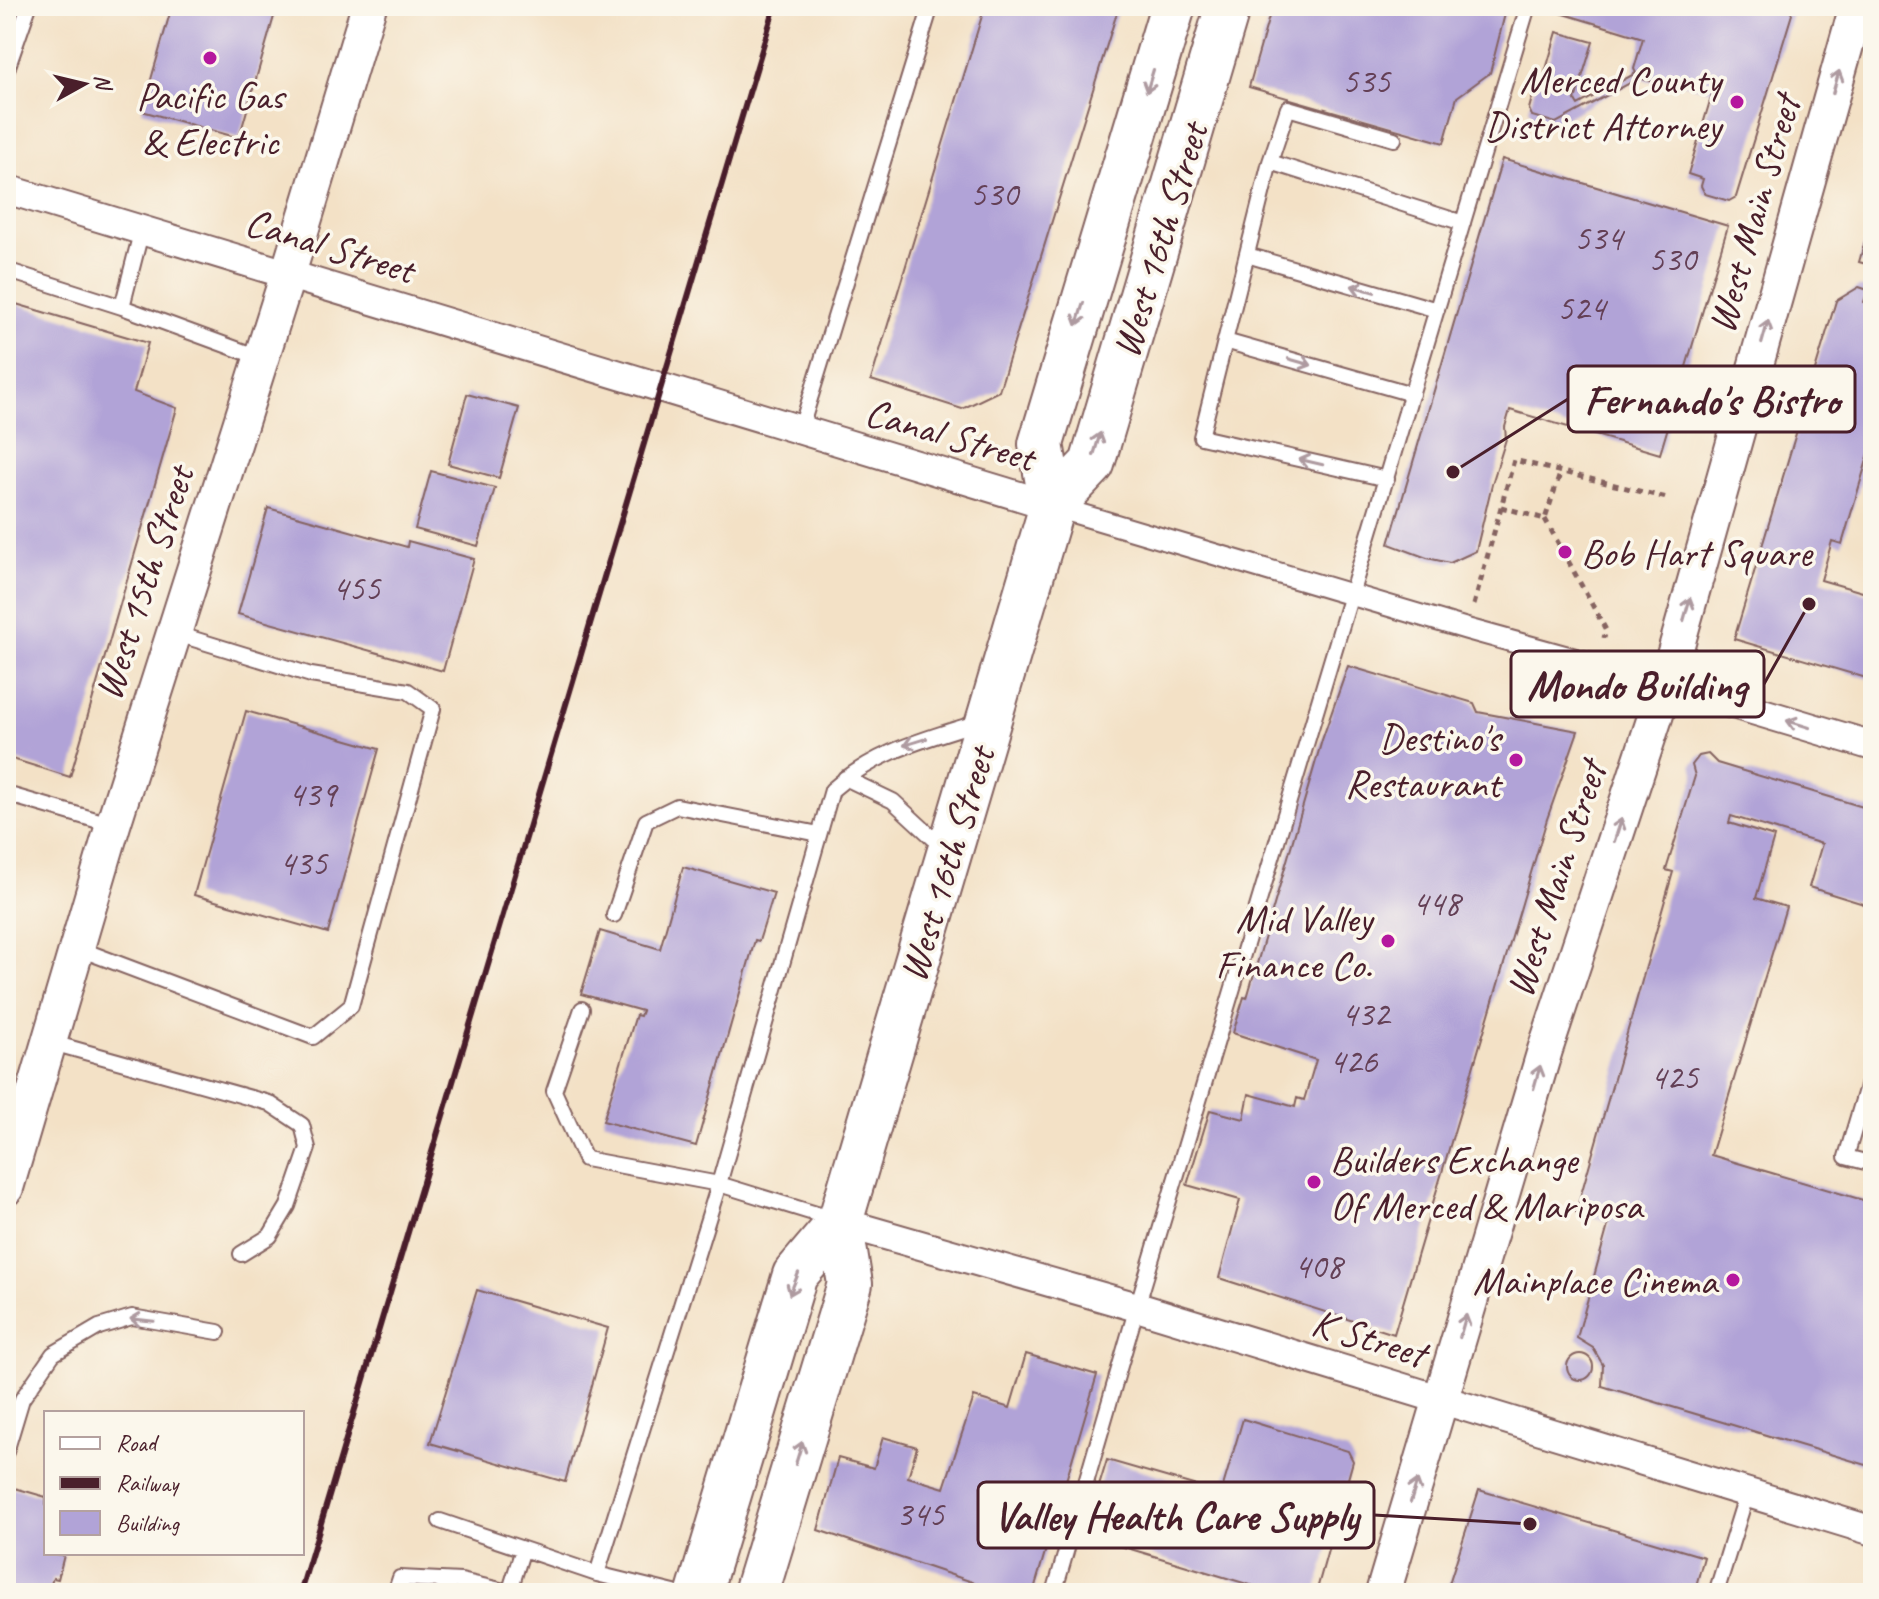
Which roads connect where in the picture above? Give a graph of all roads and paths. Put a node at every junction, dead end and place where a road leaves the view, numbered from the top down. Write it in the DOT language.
graph roads {
  1 [pos="29,6"];
  2 [pos="369,6"];
  3 [pos="931,6"];
  4 [pos="1173,6"];
  5 [pos="1228,6"];
  6 [pos="1528,6"];
  7 [pos="1857,6"];
  8 [pos="6,72"];
  9 [pos="1394,139"];
  10 [pos="1270,162"];
  11 [pos="6,189"];
  12 [pos="1463,223"];
  13 [pos="142,229"];
  14 [pos="1247,255"];
  15 [pos="6,270"];
  16 [pos="288,274"];
  17 [pos="122,307"];
  18 [pos="1437,310"];
  19 [pos="1225,341"];
  20 [pos="261,358"];
  21 [pos="1412,394"];
  22 [pos="800,431"];
  23 [pos="1560,474"];
  24 [pos="1387,479"];
  25 [pos="1667,498"];
  26 [pos="1052,506"];
  27 [pos="1501,507"];
  28 [pos="1545,519"];
  29 [pos="1353,594"];
  30 [pos="1467,629"];
  31 [pos="173,633"];
  32 [pos="1598,665"];
  33 [pos="1666,684"];
  34 [pos="989,719"];
  35 [pos="1873,746"];
  36 [pos="845,778"];
  37 [pos="6,794"];
  38 [pos="113,825"];
  39 [pos="819,834"];
  40 [pos="949,853"];
  41 [pos="614,915"];
  42 [pos="77,948"];
  43 [pos="582,1009"];
  44 [pos="49,1042"];
  45 [pos="1873,1066"];
  46 [pos="1873,1164"];
  47 [pos="719,1184"];
  48 [pos="6,1188"];
  49 [pos="840,1222"];
  50 [pos="241,1254"];
  51 [pos="1137,1307"];
  52 [pos="218,1332"];
  53 [pos="1441,1401"];
  54 [pos="6,1452"];
  55 [pos="1747,1493"];
  56 [pos="440,1521"];
  57 [pos="1873,1531"];
  58 [pos="523,1549"];
  59 [pos="597,1574"];
  60 [pos="509,1592"];
  61 [pos="395,1593"];
  62 [pos="674,1593"];
  63 [pos="699,1593"];
  64 [pos="756,1593"];
  65 [pos="1054,1593"];
  66 [pos="1383,1593"];
  67 [pos="1716,1593"];
  1 -- 8 [label="lane"];
  2 -- 16 [label="street, West 15th Street"];
  3 -- 22 [label="lane"];
  4 -- 26 [label="main road, West 16th Street, one-way"];
  26 -- 5 [label="main road, West 16th Street, one-way"];
  6 -- 12 [label="lane"];
  33 -- 7 [label="street, West Main Street, one-way"];
  9 -- 10 [label="lane"];
  10 -- 12 [label="lane"];
  10 -- 14 [label="lane"];
  11 -- 13 [label="street, Canal Street"];
  12 -- 18 [label="lane"];
  13 -- 16 [label="street, Canal Street"];
  13 -- 17 [label="lane"];
  18 -- 14 [label="lane, one-way"];
  14 -- 19 [label="lane"];
  15 -- 17 [label="lane"];
  16 -- 20 [label="street, West 15th Street"];
  16 -- 22 [label="street, Canal Street"];
  17 -- 20 [label="lane"];
  18 -- 21 [label="lane"];
  19 -- 21 [label="lane, one-way"];
  24 -- 19 [label="lane, one-way"];
  20 -- 31 [label="street, West 15th Street"];
  21 -- 24 [label="lane"];
  22 -- 26 [label="street, Canal Street"];
  23 -- 25 [label="path"];
  23 -- 27 [label="path"];
  23 -- 28 [label="path"];
  24 -- 29 [label="lane"];
  26 -- 29 [label="street, Canal Street"];
  26 -- 34 [label="main road, West 16th Street"];
  27 -- 28 [label="path"];
  27 -- 30 [label="path"];
  28 -- 32 [label="path"];
  29 -- 30 [label="street, Canal Street"];
  29 -- 51 [label="lane"];
  30 -- 32 [label="street, Canal Street"];
  31 -- 38 [label="street, West 15th Street"];
  31 -- 42 [label="lane"];
  32 -- 33 [label="street, Canal Street"];
  35 -- 33 [label="street, Canal Street, one-way"];
  53 -- 33 [label="street, West Main Street, one-way"];
  34 -- 36 [label="lane, one-way"];
  34 -- 40 [label="main road, West 16th Street"];
  36 -- 39 [label="lane"];
  36 -- 40 [label="lane"];
  37 -- 38 [label="lane"];
  38 -- 42 [label="street, West 15th Street"];
  39 -- 41 [label="lane"];
  39 -- 47 [label="lane"];
  40 -- 49 [label="main road, West 16th Street"];
  42 -- 44 [label="street, West 15th Street"];
  43 -- 47 [label="lane"];
  44 -- 48 [label="street, West 15th Street"];
  44 -- 50 [label="lane"];
  45 -- 46 [label="lane"];
  47 -- 49 [label="lane"];
  47 -- 59 [label="lane"];
  49 -- 51 [label="street, K Street"];
  49 -- 63 [label="main road, West 16th Street, one-way"];
  64 -- 49 [label="main road, West 16th Street, one-way"];
  51 -- 53 [label="street, K Street"];
  51 -- 65 [label="lane"];
  52 -- 54 [label="lane, one-way"];
  53 -- 55 [label="street, K Street"];
  66 -- 53 [label="street, West Main Street, one-way"];
  55 -- 57 [label="street, K Street"];
  55 -- 67 [label="lane"];
  56 -- 58 [label="lane"];
  58 -- 59 [label="lane"];
  58 -- 60 [label="lane"];
  59 -- 62 [label="lane"];
  60 -- 61 [label="lane"];
}
